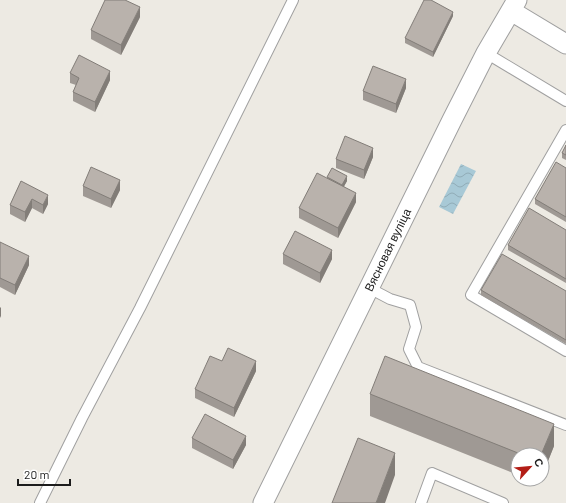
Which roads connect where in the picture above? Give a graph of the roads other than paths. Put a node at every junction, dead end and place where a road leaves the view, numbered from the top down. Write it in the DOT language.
graph roads {
  1 [pos="293,0"];
  2 [pos="514,5"];
  3 [pos="566,44"];
  4 [pos="486,53"];
  5 [pos="566,101"];
  6 [pos="566,130"];
  7 [pos="369,288"];
  8 [pos="566,351"];
  9 [pos="566,425"];
  10 [pos="40,503"];
  11 [pos="263,503"];
  12 [pos="421,503"];
  13 [pos="503,503"];
  1 -- 10 [label="lane"];
  2 -- 3 [label="street"];
  2 -- 4 [label="street, Вясновая вуліца"];
  4 -- 5 [label="lane"];
  4 -- 7 [label="street, Вясновая вуліца"];
  6 -- 8 [label="lane"];
  7 -- 9 [label="lane"];
  7 -- 11 [label="street, Вясновая вуліца"];
  12 -- 13 [label="lane"];
}
